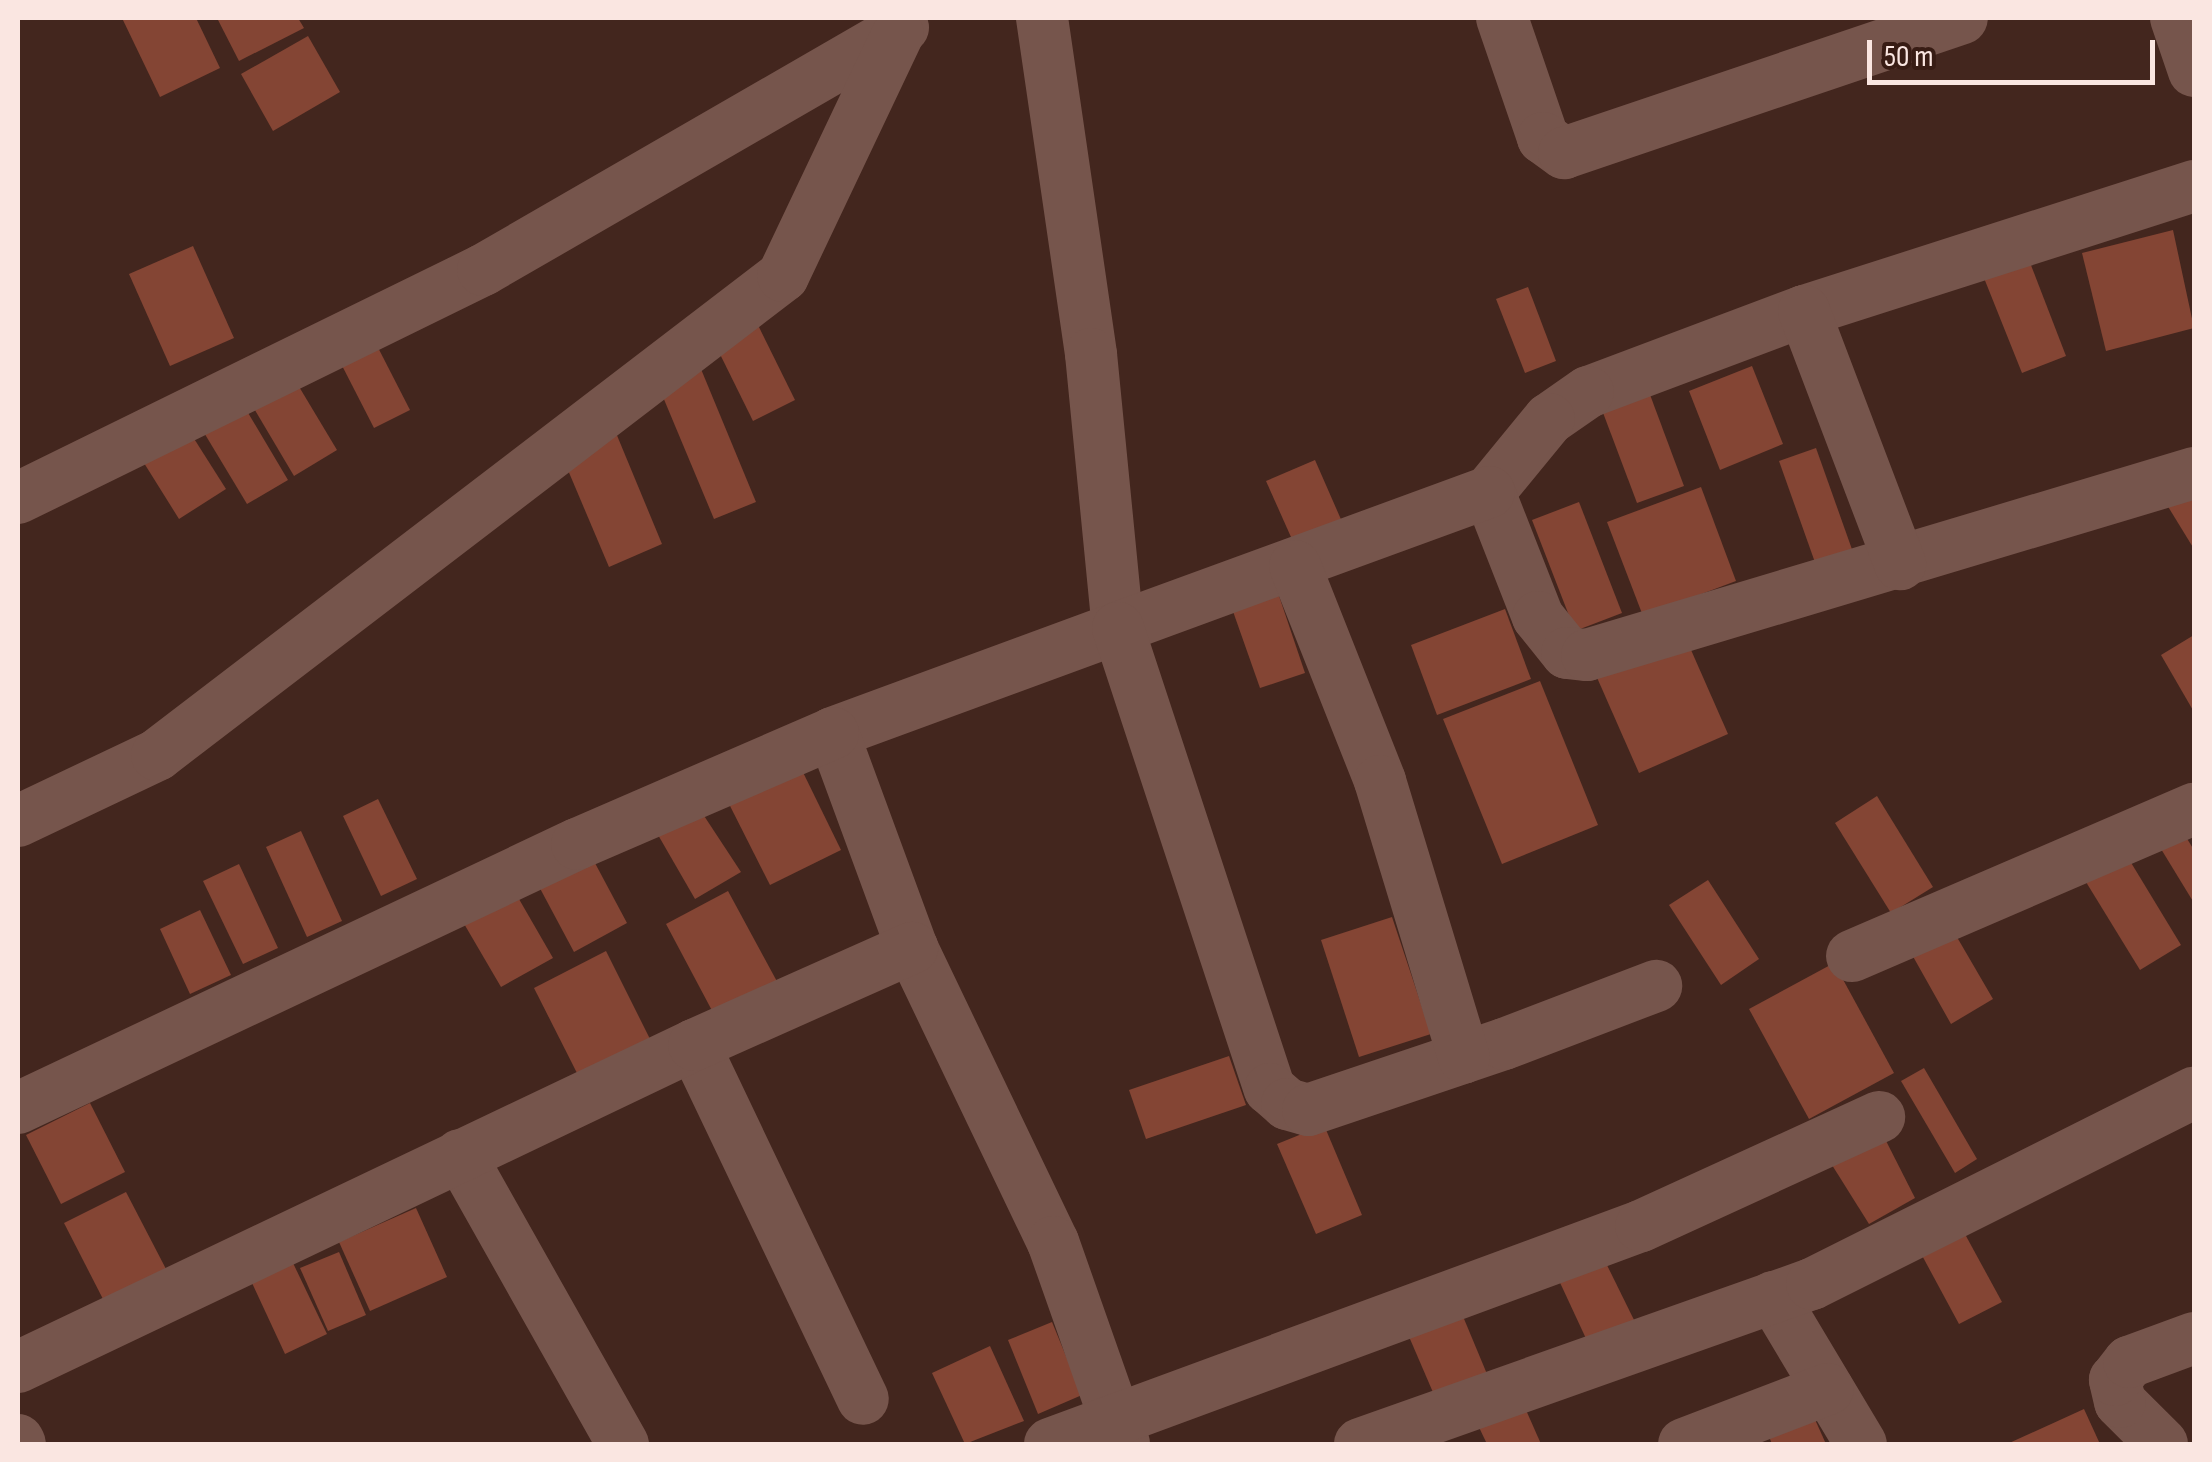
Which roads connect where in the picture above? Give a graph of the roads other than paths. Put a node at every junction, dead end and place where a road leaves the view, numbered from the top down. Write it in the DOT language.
graph roads {
  1 [pos="1042,18"];
  2 [pos="1502,18"];
  3 [pos="1962,18"];
  4 [pos="2176,18"];
  5 [pos="904,26"];
  6 [pos="2194,72"];
  7 [pos="2194,186"];
  8 [pos="1804,311"];
  9 [pos="2194,473"];
  10 [pos="1489,492"];
  11 [pos="18,498"];
  12 [pos="1900,564"];
  13 [pos="1295,566"];
  14 [pos="1118,628"];
  15 [pos="833,734"];
  16 [pos="2194,809"];
  17 [pos="18,821"];
  18 [pos="912,948"];
  19 [pos="1852,956"];
  20 [pos="1656,986"];
  21 [pos="694,1045"];
  22 [pos="1464,1058"];
  23 [pos="2194,1092"];
  24 [pos="18,1108"];
  25 [pos="1878,1117"];
  26 [pos="460,1155"];
  27 [pos="1773,1298"];
  28 [pos="2194,1338"];
  29 [pos="18,1367"];
  30 [pos="1828,1389"];
  31 [pos="863,1399"];
  32 [pos="1118,1432"];
  33 [pos="623,1444"];
  34 [pos="1050,1444"];
  35 [pos="1360,1444"];
  36 [pos="1684,1444"];
  37 [pos="1860,1444"];
  38 [pos="2162,1444"];
  1 -- 14 [label="street"];
  2 -- 3 [label="street"];
  4 -- 6 [label="street"];
  5 -- 11 [label="street"];
  5 -- 17 [label="street"];
  7 -- 8 [label="street"];
  8 -- 10 [label="street"];
  8 -- 12 [label="street"];
  9 -- 12 [label="street"];
  10 -- 12 [label="street"];
  10 -- 13 [label="street"];
  13 -- 14 [label="street"];
  13 -- 22 [label="street"];
  14 -- 15 [label="street"];
  14 -- 22 [label="street"];
  15 -- 18 [label="street"];
  15 -- 24 [label="street"];
  16 -- 19 [label="street"];
  18 -- 21 [label="street"];
  18 -- 32 [label="street"];
  20 -- 22 [label="street"];
  21 -- 26 [label="street"];
  21 -- 31 [label="street"];
  23 -- 27 [label="street"];
  25 -- 32 [label="street"];
  26 -- 29 [label="street"];
  26 -- 33 [label="street"];
  27 -- 30 [label="street"];
  27 -- 35 [label="street"];
  28 -- 38 [label="street"];
  30 -- 36 [label="street"];
  30 -- 37 [label="street"];
  32 -- 34 [label="street"];
}
